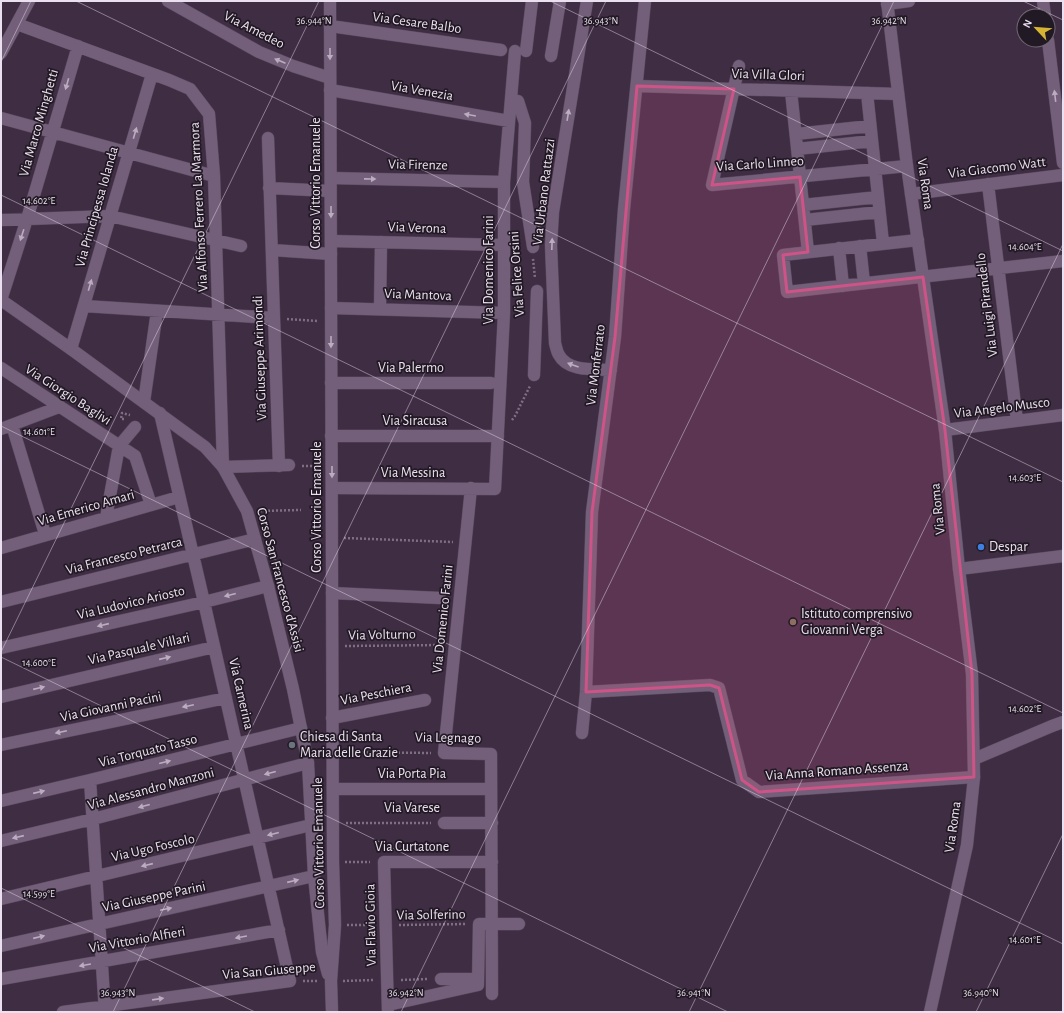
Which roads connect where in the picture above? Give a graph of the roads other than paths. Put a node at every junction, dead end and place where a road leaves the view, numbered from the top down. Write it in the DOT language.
graph roads {
  1 [pos="29,1"];
  2 [pos="168,1"];
  3 [pos="330,1"];
  4 [pos="532,1"];
  5 [pos="560,1"];
  6 [pos="587,1"];
  7 [pos="645,1"];
  8 [pos="909,1"];
  9 [pos="887,2"];
  10 [pos="187,6"];
  11 [pos="17,24"];
  12 [pos="330,26"];
  13 [pos="78,46"];
  14 [pos="1049,48"];
  15 [pos="501,50"];
  16 [pos="1,53"];
  17 [pos="551,56"];
  18 [pos="739,66"];
  19 [pos="152,74"];
  20 [pos="330,84"];
  21 [pos="637,86"];
  22 [pos="734,89"];
  23 [pos="791,91"];
  24 [pos="867,93"];
  25 [pos="898,94"];
  26 [pos="518,101"];
  27 [pos="1,118"];
  28 [pos="509,121"];
  29 [pos="870,126"];
  30 [pos="52,132"];
  31 [pos="796,134"];
  32 [pos="268,138"];
  33 [pos="872,140"];
  34 [pos="797,149"];
  35 [pos="129,152"];
  36 [pos="1063,163"];
  37 [pos="907,166"];
  38 [pos="875,169"];
  39 [pos="1063,175"];
  40 [pos="214,176"];
  41 [pos="800,177"];
  42 [pos="330,178"];
  43 [pos="504,182"];
  44 [pos="988,184"];
  45 [pos="269,188"];
  46 [pos="330,191"];
  47 [pos="911,194"];
  48 [pos="878,197"];
  49 [pos="803,205"];
  50 [pos="879,212"];
  51 [pos="110,216"];
  52 [pos="27,219"];
  53 [pos="1,220"];
  54 [pos="805,220"];
  55 [pos="216,240"];
  56 [pos="918,240"];
  57 [pos="331,241"];
  58 [pos="381,242"];
  59 [pos="883,243"];
  60 [pos="504,245"];
  61 [pos="240,246"];
  62 [pos="860,246"];
  63 [pos="533,247"];
  64 [pos="839,248"];
  65 [pos="272,250"];
  66 [pos="808,252"];
  67 [pos="331,254"];
  68 [pos="1063,261"];
  69 [pos="998,269"];
  70 [pos="923,277"];
  71 [pos="864,283"];
  72 [pos="843,286"];
  73 [pos="537,290"];
  74 [pos="1,300"];
  75 [pos="84,306"];
  76 [pos="331,308"];
  77 [pos="380,309"];
  78 [pos="157,310"];
  79 [pos="504,313"];
  80 [pos="219,314"];
  81 [pos="274,318"];
  82 [pos="71,349"];
  83 [pos="1,368"];
  84 [pos="611,370"];
  85 [pos="534,375"];
  86 [pos="331,382"];
  87 [pos="491,383"];
  88 [pos="144,402"];
  89 [pos="59,407"];
  90 [pos="160,413"];
  91 [pos="1063,415"];
  92 [pos="1016,421"];
  93 [pos="7,427"];
  94 [pos="135,427"];
  95 [pos="945,430"];
  96 [pos="331,436"];
  97 [pos="498,436"];
  98 [pos="119,446"];
  99 [pos="223,467"];
  100 [pos="332,488"];
  101 [pos="471,488"];
  102 [pos="495,489"];
  103 [pos="179,497"];
  104 [pos="151,505"];
  105 [pos="106,518"];
  106 [pos="45,534"];
  107 [pos="255,539"];
  108 [pos="1,548"];
  109 [pos="193,555"];
  110 [pos="1063,556"];
  111 [pos="959,569"];
  112 [pos="268,586"];
  113 [pos="332,593"];
  114 [pos="440,598"];
  115 [pos="1,602"];
  116 [pos="204,602"];
  117 [pos="214,646"];
  118 [pos="1,648"];
  119 [pos="586,692"];
  120 [pos="1,697"];
  121 [pos="226,698"];
  122 [pos="425,700"];
  123 [pos="332,718"];
  124 [pos="1063,722"];
  125 [pos="301,728"];
  126 [pos="582,734"];
  127 [pos="237,744"];
  128 [pos="1,745"];
  129 [pos="444,753"];
  130 [pos="974,759"];
  131 [pos="308,763"];
  132 [pos="974,777"];
  133 [pos="90,780"];
  134 [pos="245,780"];
  135 [pos="333,789"];
  136 [pos="491,789"];
  137 [pos="1,801"];
  138 [pos="93,819"];
  139 [pos="444,823"];
  140 [pos="492,823"];
  141 [pos="311,825"];
  142 [pos="258,838"];
  143 [pos="1,841"];
  144 [pos="384,862"];
  145 [pos="492,862"];
  146 [pos="96,876"];
  147 [pos="314,876"];
  148 [pos="269,887"];
  149 [pos="1,899"];
  150 [pos="99,924"];
  151 [pos="492,924"];
  152 [pos="519,924"];
  153 [pos="279,930"];
  154 [pos="1,946"];
  155 [pos="102,962"];
  156 [pos="1,979"];
  157 [pos="441,979"];
  158 [pos="478,979"];
  159 [pos="290,981"];
  160 [pos="331,981"];
  161 [pos="492,994"];
  162 [pos="105,1009"];
  163 [pos="388,1009"];
  164 [pos="63,1012"];
  165 [pos="332,1012"];
  166 [pos="930,1012"];
  1 -- 11 [label="street"];
  2 -- 10 [label="street, Via Amedeo"];
  3 -- 12 [label="street, Corso Vittorio Emanuele"];
  4 -- 28 [label="street, Via Domenico Farini"];
  5 -- 17 [label="street"];
  84 -- 6 [label="street, Via Urbano Rattazzi, one-way"];
  7 -- 21 [label="street, Via Monferrato"];
  8 -- 9 [label="street"];
  9 -- 25 [label="street, Via Roma"];
  20 -- 10 [label="street, Via Amedeo, one-way"];
  11 -- 13 [label="street, Via Alfonso Ferrero La Marmora"];
  11 -- 16 [label="street"];
  12 -- 15 [label="street, Via Cesare Balbo"];
  12 -- 20 [label="street, Corso Vittorio Emanuele, one-way"];
  13 -- 19 [label="street, Via Alfonso Ferrero La Marmora"];
  13 -- 30 [label="street, Via Marco Minghetti, one-way"];
  36 -- 14 [label="street, one-way"];
  18 -- 22 [label="street, Via Carlo Linneo"];
  35 -- 19 [label="street, Via Principessa Iolanda, one-way"];
  19 -- 40 [label="street, Via Alfonso Ferrero La Marmora"];
  28 -- 20 [label="street, Via Venezia, one-way"];
  20 -- 42 [label="street, Corso Vittorio Emanuele"];
  21 -- 22 [label="street, Via Villa Glori"];
  21 -- 84 [label="street, Via Monferrato"];
  22 -- 23 [label="street, Via Villa Glori"];
  22 -- 41 [label="street, Via Carlo Linneo"];
  23 -- 24 [label="street, Via Villa Glori"];
  23 -- 31 [label="street"];
  24 -- 25 [label="street, Via Villa Glori"];
  24 -- 29 [label="street"];
  25 -- 37 [label="street, Via Roma"];
  26 -- 63 [label="street, Via Felice Orsini"];
  27 -- 30 [label="street"];
  28 -- 43 [label="street, Via Domenico Farini"];
  29 -- 31 [label="street"];
  29 -- 33 [label="street"];
  30 -- 35 [label="street"];
  30 -- 52 [label="street, Via Marco Minghetti"];
  31 -- 34 [label="street"];
  32 -- 45 [label="street, Via Giuseppe Arimondi"];
  33 -- 34 [label="street"];
  33 -- 38 [label="street"];
  34 -- 41 [label="street"];
  35 -- 40 [label="street"];
  35 -- 51 [label="street, Via Principessa Iolanda"];
  37 -- 38 [label="street, Via Carlo Linneo"];
  37 -- 47 [label="street, Via Roma"];
  38 -- 41 [label="street, Via Carlo Linneo"];
  38 -- 48 [label="street"];
  39 -- 44 [label="street, Via Giacomo Watt"];
  40 -- 55 [label="street, Via Alfonso Ferrero La Marmora"];
  41 -- 49 [label="street"];
  42 -- 43 [label="street, Via Firenze, one-way"];
  42 -- 46 [label="street, Corso Vittorio Emanuele"];
  43 -- 60 [label="street, Via Domenico Farini"];
  44 -- 47 [label="street, Via Giacomo Watt"];
  44 -- 69 [label="street, Via Luigi Pirandello"];
  45 -- 46 [label="street"];
  45 -- 65 [label="street, Via Giuseppe Arimondi"];
  46 -- 57 [label="street, Corso Vittorio Emanuele, one-way"];
  47 -- 56 [label="street, Via Roma"];
  48 -- 49 [label="street"];
  48 -- 50 [label="street"];
  49 -- 54 [label="street"];
  50 -- 54 [label="street"];
  50 -- 59 [label="street"];
  51 -- 52 [label="street"];
  51 -- 55 [label="street"];
  75 -- 51 [label="street, Via Principessa Iolanda, one-way"];
  52 -- 53 [label="street"];
  52 -- 74 [label="street, Via Marco Minghetti, one-way"];
  54 -- 66 [label="street"];
  55 -- 61 [label="street"];
  55 -- 80 [label="street, Via Alfonso Ferrero La Marmora"];
  56 -- 59 [label="street"];
  56 -- 70 [label="street, Via Roma"];
  57 -- 58 [label="street, Via Verona"];
  57 -- 67 [label="street, Corso Vittorio Emanuele"];
  58 -- 60 [label="street, Via Verona"];
  58 -- 77 [label="street"];
  59 -- 62 [label="street"];
  60 -- 79 [label="street, Via Domenico Farini"];
  62 -- 64 [label="street"];
  62 -- 71 [label="street"];
  64 -- 66 [label="street"];
  64 -- 72 [label="street"];
  65 -- 67 [label="street"];
  65 -- 81 [label="street, Via Giuseppe Arimondi"];
  66 -- 72 [label="street"];
  67 -- 76 [label="street, Corso Vittorio Emanuele"];
  68 -- 69 [label="street"];
  69 -- 70 [label="street"];
  69 -- 92 [label="street, Via Luigi Pirandello"];
  70 -- 71 [label="street"];
  70 -- 95 [label="street, Via Roma"];
  71 -- 72 [label="street"];
  73 -- 85 [label="street, Via Felice Orsini"];
  74 -- 82 [label="street, Corso San Francesco d'Assisi"];
  75 -- 78 [label="street"];
  75 -- 82 [label="street, Via Principessa Iolanda"];
  76 -- 77 [label="street, Via Mantova"];
  76 -- 86 [label="street, Corso Vittorio Emanuele, one-way"];
  77 -- 79 [label="street, Via Mantova"];
  78 -- 80 [label="street"];
  78 -- 88 [label="street"];
  79 -- 97 [label="street, Via Domenico Farini"];
  80 -- 81 [label="street"];
  80 -- 99 [label="street, Via Alfonso Ferrero La Marmora"];
  81 -- 99 [label="street, Via Giuseppe Arimondi"];
  82 -- 88 [label="street, Corso San Francesco d'Assisi"];
  83 -- 89 [label="street, Via Giorgio Baglivi"];
  84 -- 119 [label="street, Via Monferrato"];
  86 -- 87 [label="street, Via Palermo"];
  86 -- 96 [label="street, Corso Vittorio Emanuele"];
  88 -- 90 [label="street, Corso San Francesco d'Assisi"];
  89 -- 93 [label="street"];
  89 -- 98 [label="street, Via Giorgio Baglivi"];
  90 -- 99 [label="street, Corso San Francesco d'Assisi"];
  90 -- 103 [label="street, Via Camerina"];
  91 -- 92 [label="street, Via Angelo Musco"];
  92 -- 95 [label="street, Via Angelo Musco"];
  93 -- 106 [label="street"];
  94 -- 98 [label="street"];
  95 -- 111 [label="street, Via Roma"];
  96 -- 97 [label="street, Via Siracusa"];
  96 -- 100 [label="street, Corso Vittorio Emanuele, one-way"];
  97 -- 102 [label="street, Via Domenico Farini"];
  98 -- 104 [label="street, Via Giorgio Baglivi"];
  98 -- 105 [label="street"];
  99 -- 107 [label="street, Corso San Francesco d'Assisi"];
  100 -- 101 [label="street, Via Messina"];
  100 -- 113 [label="street, Corso Vittorio Emanuele"];
  101 -- 102 [label="street, Via Messina"];
  101 -- 129 [label="street, Via Domenico Farini"];
  103 -- 104 [label="street, Via Emerico Amari"];
  103 -- 109 [label="street, Via Camerina"];
  104 -- 105 [label="street, Via Emerico Amari"];
  105 -- 106 [label="street, Via Emerico Amari"];
  106 -- 108 [label="street, Via Emerico Amari"];
  107 -- 109 [label="street, Via Francesco Petrarca"];
  107 -- 112 [label="street, Corso San Francesco d'Assisi"];
  109 -- 115 [label="street, Via Francesco Petrarca"];
  109 -- 116 [label="street, Via Camerina"];
  110 -- 111 [label="street"];
  111 -- 130 [label="street, Via Roma"];
  112 -- 116 [label="street, Via Ludovico Ariosto, one-way"];
  112 -- 125 [label="street, Corso San Francesco d'Assisi"];
  113 -- 114 [label="street"];
  113 -- 123 [label="street, Corso Vittorio Emanuele"];
  116 -- 117 [label="street, Via Camerina"];
  116 -- 118 [label="street, Via Ludovico Ariosto, one-way"];
  120 -- 117 [label="street, Via Pasquale Villari, one-way"];
  117 -- 121 [label="street, Via Camerina"];
  119 -- 126 [label="street, Via Monferrato"];
  119 -- 132 [label="street, Via Anna Romano Assenza"];
  121 -- 127 [label="street, Via Camerina"];
  121 -- 128 [label="street, Via Giovanni Pacini, one-way"];
  122 -- 123 [label="street, Via Peschiera"];
  123 -- 135 [label="street, Corso Vittorio Emanuele"];
  124 -- 130 [label="street"];
  125 -- 127 [label="street, Via Torquato Tasso"];
  125 -- 131 [label="street, Corso San Francesco d'Assisi"];
  133 -- 127 [label="street, Via Torquato Tasso, one-way"];
  127 -- 134 [label="street, Via Camerina"];
  129 -- 136 [label="street, Via Legnago"];
  130 -- 132 [label="street, Via Roma"];
  131 -- 134 [label="street, Via Alessandro Manzoni, one-way"];
  131 -- 141 [label="street, Corso San Francesco d'Assisi"];
  132 -- 166 [label="street, Via Roma"];
  137 -- 133 [label="street, Via Torquato Tasso, one-way"];
  133 -- 138 [label="street"];
  134 -- 138 [label="street, Via Alessandro Manzoni, one-way"];
  134 -- 142 [label="street, Via Camerina"];
  135 -- 136 [label="street, Via Porta Pia"];
  135 -- 160 [label="street, Corso Vittorio Emanuele"];
  136 -- 140 [label="street"];
  138 -- 143 [label="street, Via Alessandro Manzoni, one-way"];
  138 -- 146 [label="street"];
  139 -- 140 [label="street, Via Varese"];
  140 -- 145 [label="street"];
  141 -- 142 [label="street, Via Ugo Foscolo, one-way"];
  141 -- 147 [label="street, Corso San Francesco d'Assisi"];
  142 -- 146 [label="street, Via Ugo Foscolo, one-way"];
  142 -- 148 [label="street, Via Camerina"];
  144 -- 145 [label="street, Via Curtatone"];
  144 -- 163 [label="street, Via Flavio Gioia"];
  145 -- 151 [label="street"];
  146 -- 149 [label="street, Via Ugo Foscolo"];
  146 -- 150 [label="street"];
  148 -- 147 [label="street, Via Giuseppe Parini, one-way"];
  147 -- 160 [label="street, Corso San Francesco d'Assisi"];
  150 -- 148 [label="street, Via Giuseppe Parini, one-way"];
  148 -- 153 [label="street, Via Camerina"];
  154 -- 150 [label="street, Via Giuseppe Parini, one-way"];
  150 -- 155 [label="street"];
  151 -- 152 [label="street"];
  151 -- 158 [label="street"];
  151 -- 161 [label="street"];
  153 -- 155 [label="street, Via Vittorio Alfieri, one-way"];
  153 -- 159 [label="street, Via Camerina"];
  155 -- 156 [label="street, Via Vittorio Alfieri, one-way"];
  155 -- 162 [label="street"];
  157 -- 158 [label="street"];
  158 -- 163 [label="street"];
  162 -- 159 [label="street, Via San Giuseppe, one-way"];
  160 -- 165 [label="street, Corso Vittorio Emanuele"];
  162 -- 164 [label="street, Via San Giuseppe"];
}
